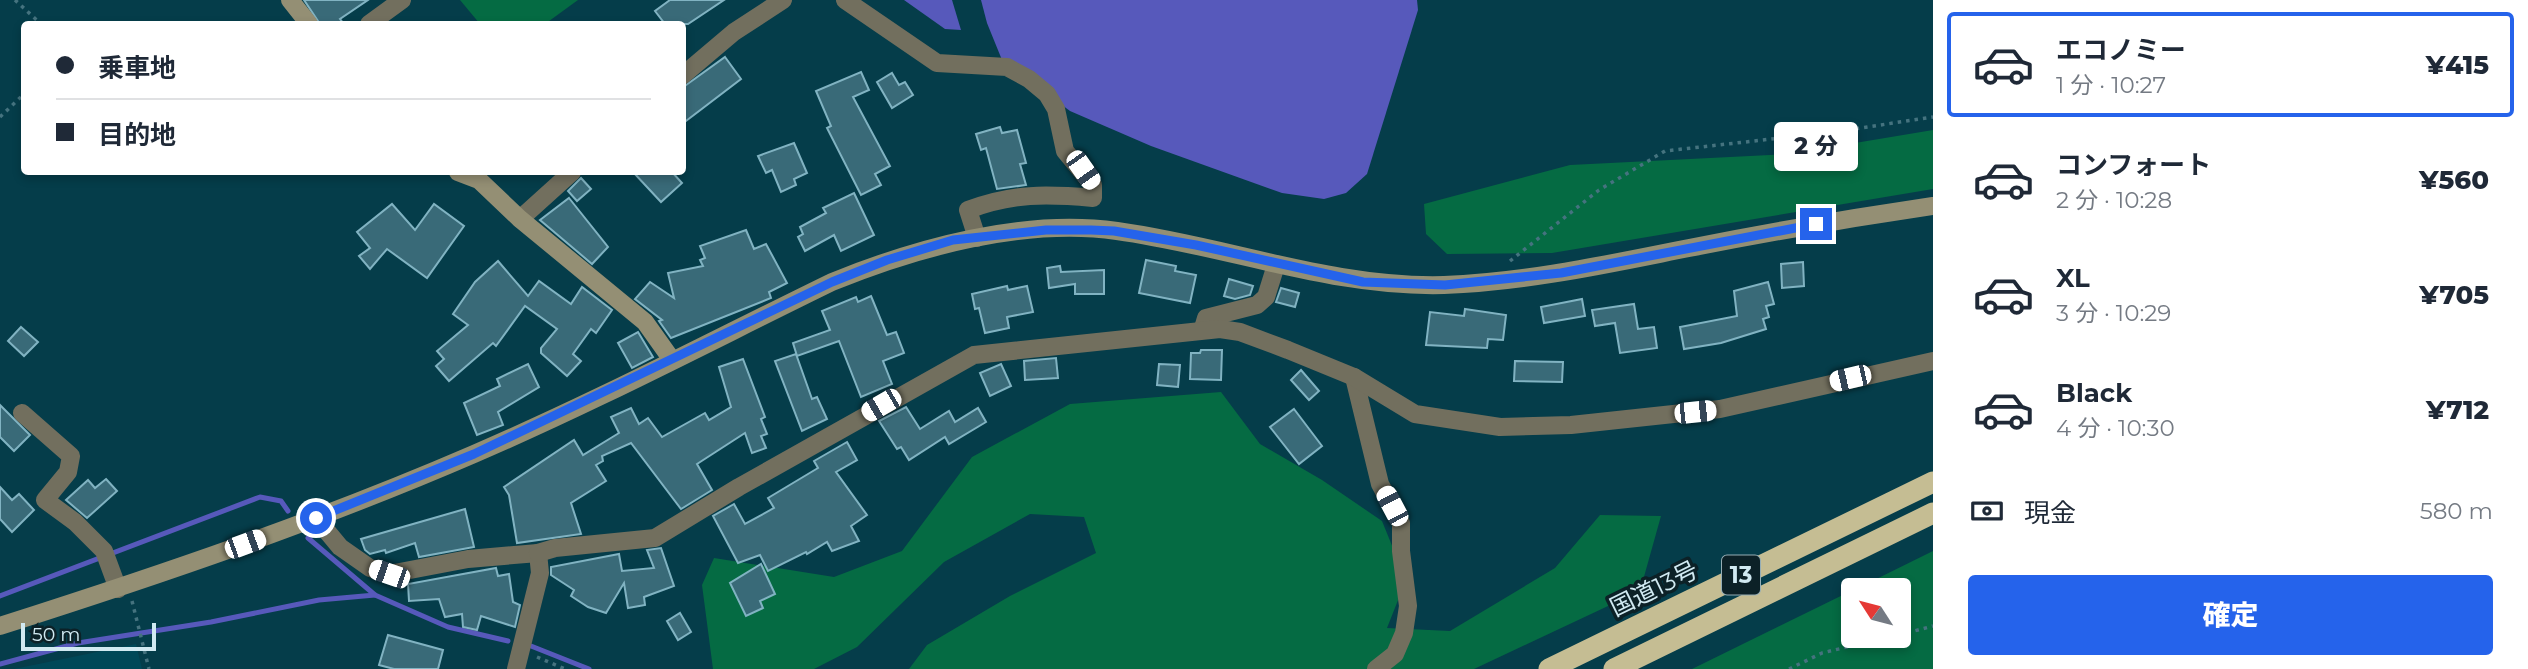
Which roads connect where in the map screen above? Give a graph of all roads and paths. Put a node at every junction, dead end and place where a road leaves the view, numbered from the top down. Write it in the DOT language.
graph roads {
  1 [pos="15,0"];
  2 [pos="289,0"];
  3 [pos="402,0"];
  4 [pos="783,0"];
  5 [pos="845,0"];
  6 [pos="38,21"];
  7 [pos="306,21"];
  8 [pos="373,21"];
  9 [pos="686,73"];
  10 [pos="21,97"];
  11 [pos="0,117"];
  12 [pos="1933,117"];
  13 [pos="466,175"];
  14 [pos="569,175"];
  15 [pos="1933,206"];
  16 [pos="520,219"];
  17 [pos="977,238"];
  18 [pos="1276,265"];
  19 [pos="1491,279"];
  20 [pos="1203,328"];
  21 [pos="671,360"];
  22 [pos="1933,361"];
  23 [pos="1354,377"];
  24 [pos="22,413"];
  25 [pos="1933,482"];
  26 [pos="1933,513"];
  27 [pos="316,518"];
  28 [pos="538,553"];
  29 [pos="123,587"];
  30 [pos="0,626"];
  31 [pos="1933,626"];
  32 [pos="1911,632"];
  33 [pos="1843,648"];
  34 [pos="522,651"];
  35 [pos="149,669"];
  36 [pos="516,669"];
  37 [pos="565,669"];
  38 [pos="1376,669"];
  39 [pos="1549,669"];
  40 [pos="1614,669"];
  41 [pos="1789,669"];
  1 -- 6 [label="path"];
  2 -- 7 [label="street"];
  3 -- 8 [label="street"];
  4 -- 9 [label="street"];
  5 -- 17 [label="street"];
  10 -- 11 [label="path"];
  12 -- 19 [label="path"];
  13 -- 16 [label="street"];
  14 -- 16 [label="street"];
  15 -- 19 [label="street"];
  16 -- 21 [label="street"];
  17 -- 18 [label="street"];
  17 -- 21 [label="street"];
  18 -- 19 [label="street"];
  18 -- 20 [label="street"];
  20 -- 23 [label="street"];
  20 -- 28 [label="street"];
  21 -- 27 [label="street"];
  22 -- 23 [label="street"];
  23 -- 38 [label="street"];
  24 -- 29 [label="street"];
  25 -- 39 [label="highway, 国道13号 / 13"];
  26 -- 40 [label="highway, 13"];
  27 -- 28 [label="street"];
  27 -- 29 [label="street"];
  28 -- 34 [label="street"];
  29 -- 30 [label="street"];
  29 -- 35 [label="path"];
  31 -- 32 [label="path"];
  33 -- 41 [label="path"];
  34 -- 36 [label="street"];
  34 -- 37 [label="path"];
}
